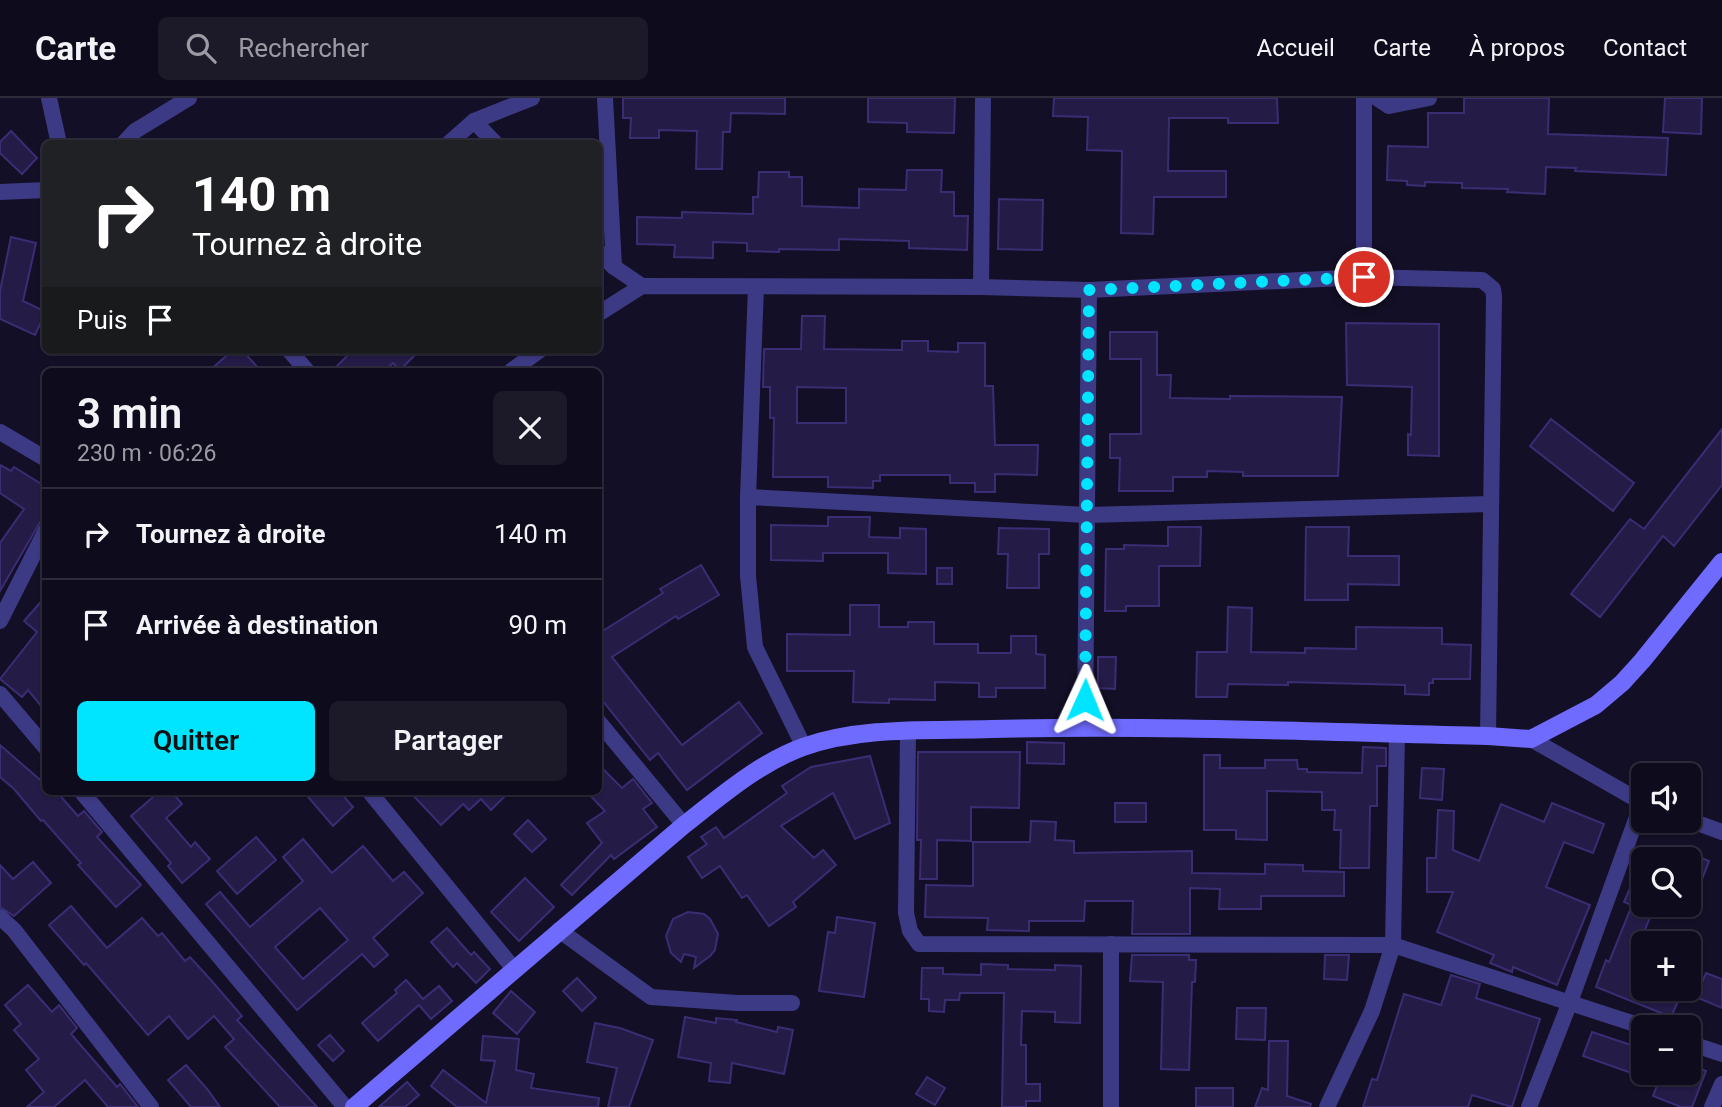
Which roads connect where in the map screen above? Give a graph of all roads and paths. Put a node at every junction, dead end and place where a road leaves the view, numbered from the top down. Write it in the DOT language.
graph roads {
  1 [pos="50,98"];
  2 [pos="189,98"];
  3 [pos="532,98"];
  4 [pos="605,98"];
  5 [pos="983,98"];
  6 [pos="1364,98"];
  7 [pos="1377,98"];
  8 [pos="1429,98"];
  9 [pos="474,121"];
  10 [pos="58,140"];
  11 [pos="127,140"];
  12 [pos="452,140"];
  13 [pos="492,140"];
  14 [pos="42,190"];
  15 [pos="0,192"];
  16 [pos="602,255"];
  17 [pos="614,267"];
  18 [pos="1364,277"];
  19 [pos="642,286"];
  20 [pos="757,287"];
  21 [pos="981,287"];
  22 [pos="1089,290"];
  23 [pos="602,311"];
  24 [pos="292,354"];
  25 [pos="534,354"];
  26 [pos="304,368"];
  27 [pos="515,368"];
  28 [pos="0,432"];
  29 [pos="42,457"];
  30 [pos="748,497"];
  31 [pos="1491,504"];
  32 [pos="1087,515"];
  33 [pos="42,538"];
  34 [pos="1722,562"];
  35 [pos="0,621"];
  36 [pos="0,694"];
  37 [pos="602,726"];
  38 [pos="1085,727"];
  39 [pos="908,732"];
  40 [pos="1397,734"];
  41 [pos="1488,736"];
  42 [pos="1531,739"];
  43 [pos="42,743"];
  44 [pos="804,747"];
  45 [pos="84,795"];
  46 [pos="372,795"];
  47 [pos="1631,796"];
  48 [pos="1701,824"];
  49 [pos="684,825"];
  50 [pos="1722,832"];
  51 [pos="1632,833"];
  52 [pos="0,917"];
  53 [pos="559,930"];
  54 [pos="1111,944"];
  55 [pos="1393,945"];
  56 [pos="514,969"];
  57 [pos="1570,1002"];
  58 [pos="792,1003"];
  59 [pos="1631,1023"];
  60 [pos="1701,1047"];
  61 [pos="1722,1054"];
  62 [pos="1722,1084"];
  63 [pos="1716,1105"];
  64 [pos="151,1107"];
  65 [pos="345,1107"];
  66 [pos="355,1107"];
  67 [pos="1111,1107"];
  68 [pos="1327,1107"];
  69 [pos="1529,1107"];
  1 -- 10 [label="street"];
  2 -- 11 [label="street"];
  3 -- 9 [label="street"];
  4 -- 17 [label="street"];
  5 -- 21 [label="street"];
  6 -- 18 [label="street"];
  7 -- 8 [label="street"];
  9 -- 12 [label="street"];
  9 -- 13 [label="street"];
  14 -- 15 [label="street"];
  16 -- 17 [label="street"];
  17 -- 19 [label="street"];
  18 -- 22 [label="street"];
  18 -- 31 [label="street"];
  19 -- 20 [label="street"];
  19 -- 23 [label="street"];
  20 -- 21 [label="street"];
  20 -- 30 [label="street"];
  21 -- 22 [label="street"];
  22 -- 32 [label="street"];
  24 -- 26 [label="street"];
  25 -- 27 [label="street"];
  28 -- 29 [label="street"];
  30 -- 32 [label="street"];
  30 -- 44 [label="street"];
  31 -- 32 [label="street"];
  31 -- 41 [label="street"];
  32 -- 38 [label="street"];
  33 -- 35 [label="street"];
  34 -- 42 [label="street"];
  36 -- 43 [label="street"];
  37 -- 49 [label="street"];
  38 -- 39 [label="street"];
  38 -- 40 [label="street"];
  39 -- 44 [label="street"];
  39 -- 54 [label="street"];
  40 -- 41 [label="street"];
  40 -- 55 [label="street"];
  41 -- 42 [label="street"];
  42 -- 47 [label="street"];
  44 -- 49 [label="street"];
  45 -- 65 [label="street"];
  46 -- 56 [label="street"];
  48 -- 50 [label="street"];
  49 -- 53 [label="street"];
  51 -- 57 [label="street"];
  52 -- 64 [label="street"];
  53 -- 56 [label="street"];
  53 -- 58 [label="street"];
  54 -- 55 [label="street"];
  54 -- 67 [label="street"];
  55 -- 57 [label="street"];
  55 -- 68 [label="street"];
  56 -- 66 [label="street"];
  57 -- 59 [label="street"];
  57 -- 69 [label="street"];
  60 -- 61 [label="street"];
  62 -- 63 [label="street"];
}
